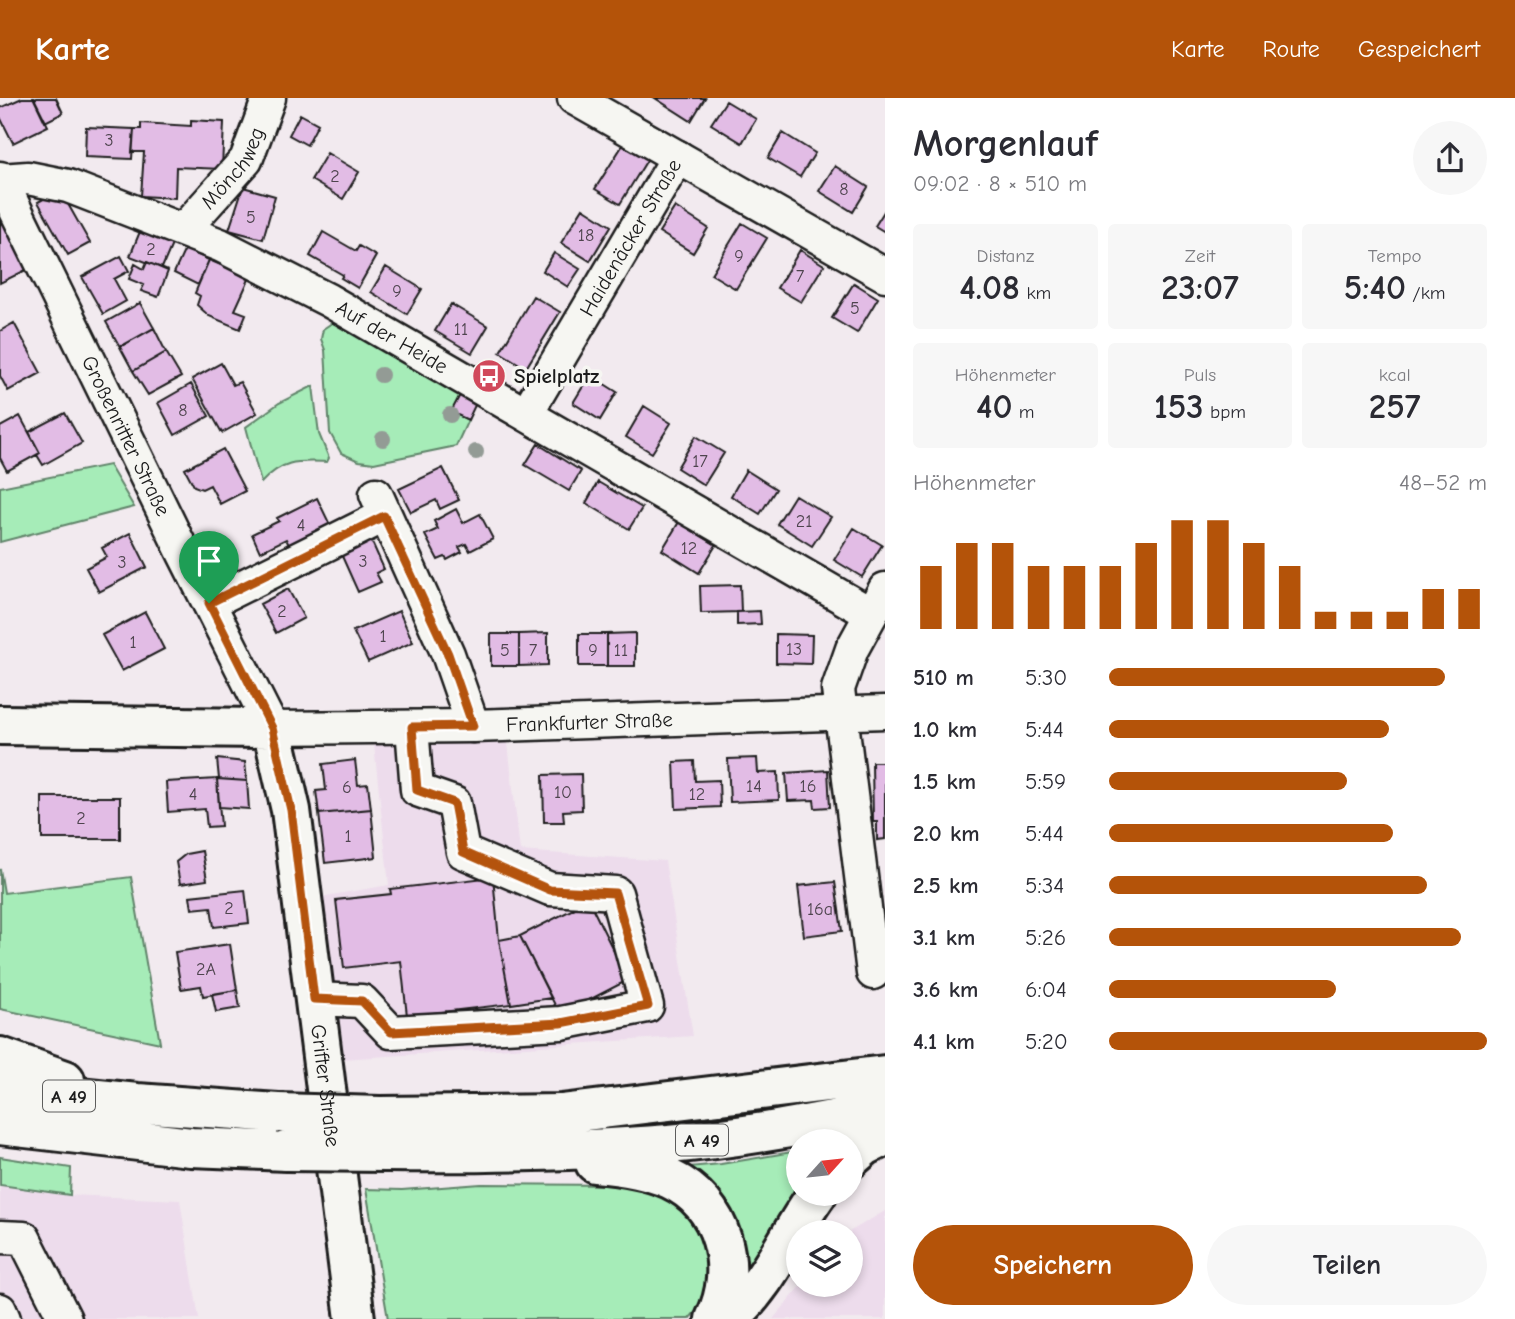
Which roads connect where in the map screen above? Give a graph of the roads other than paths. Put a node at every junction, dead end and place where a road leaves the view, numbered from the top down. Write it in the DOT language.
graph roads {
  1 [pos="269,98"];
  2 [pos="574,98"];
  3 [pos="678,157"];
  4 [pos="0,179"];
  5 [pos="184,229"];
  6 [pos="885,275"];
  7 [pos="526,414"];
  8 [pos="878,601"];
  9 [pos="209,603"];
  10 [pos="885,712"];
  11 [pos="841,713"];
  12 [pos="0,725"];
  13 [pos="473,726"];
  14 [pos="412,727"];
  15 [pos="272,728"];
  16 [pos="873,974"];
  17 [pos="314,999"];
  18 [pos="0,1057"];
  19 [pos="885,1075"];
  20 [pos="0,1088"];
  21 [pos="137,1103"];
  22 [pos="885,1110"];
  23 [pos="0,1125"];
  24 [pos="383,1134"];
  25 [pos="885,1136"];
  26 [pos="863,1148"];
  27 [pos="517,1154"];
  28 [pos="808,1206"];
  29 [pos="0,1237"];
  30 [pos="0,1310"];
  31 [pos="5,1319"];
  32 [pos="65,1319"];
  33 [pos="355,1319"];
  34 [pos="715,1319"];
  35 [pos="729,1319"];
  1 -- 5 [label="street, Mönchweg"];
  2 -- 3 [label="street"];
  3 -- 6 [label="street, Haidenäcker Straße"];
  3 -- 7 [label="street, Haidenäcker Straße"];
  4 -- 5 [label="street, Auf der Heide"];
  4 -- 9 [label="street, Großenritter Straße"];
  5 -- 7 [label="street, Auf der Heide"];
  7 -- 8 [label="street, Auf der Heide"];
  8 -- 11 [label="street"];
  9 -- 13 [label="street"];
  9 -- 15 [label="street, Großenritter Straße"];
  10 -- 11 [label="street, Frankfurter Straße"];
  11 -- 13 [label="street, Frankfurter Straße"];
  11 -- 16 [label="street"];
  12 -- 15 [label="main road, Frankfurter Straße"];
  13 -- 14 [label="street, Frankfurter Straße"];
  14 -- 15 [label="street, Frankfurter Straße"];
  14 -- 17 [label="street"];
  15 -- 17 [label="main road, Grifter Straße"];
  17 -- 33 [label="main road, Grifter Straße"];
  18 -- 21 [label="main road"];
  19 -- 24 [label="main road, A 49"];
  20 -- 21 [label="main road, A 49"];
  21 -- 24 [label="main road, A 49, bridge"];
  22 -- 27 [label="main road, A 49"];
  23 -- 24 [label="main road, A 49, bridge"];
  24 -- 27 [label="main road, A 49"];
  25 -- 26 [label="main road"];
  27 -- 34 [label="main road"];
  28 -- 35 [label="main road"];
  29 -- 32 [label="street"];
  30 -- 31 [label="street"];
}
